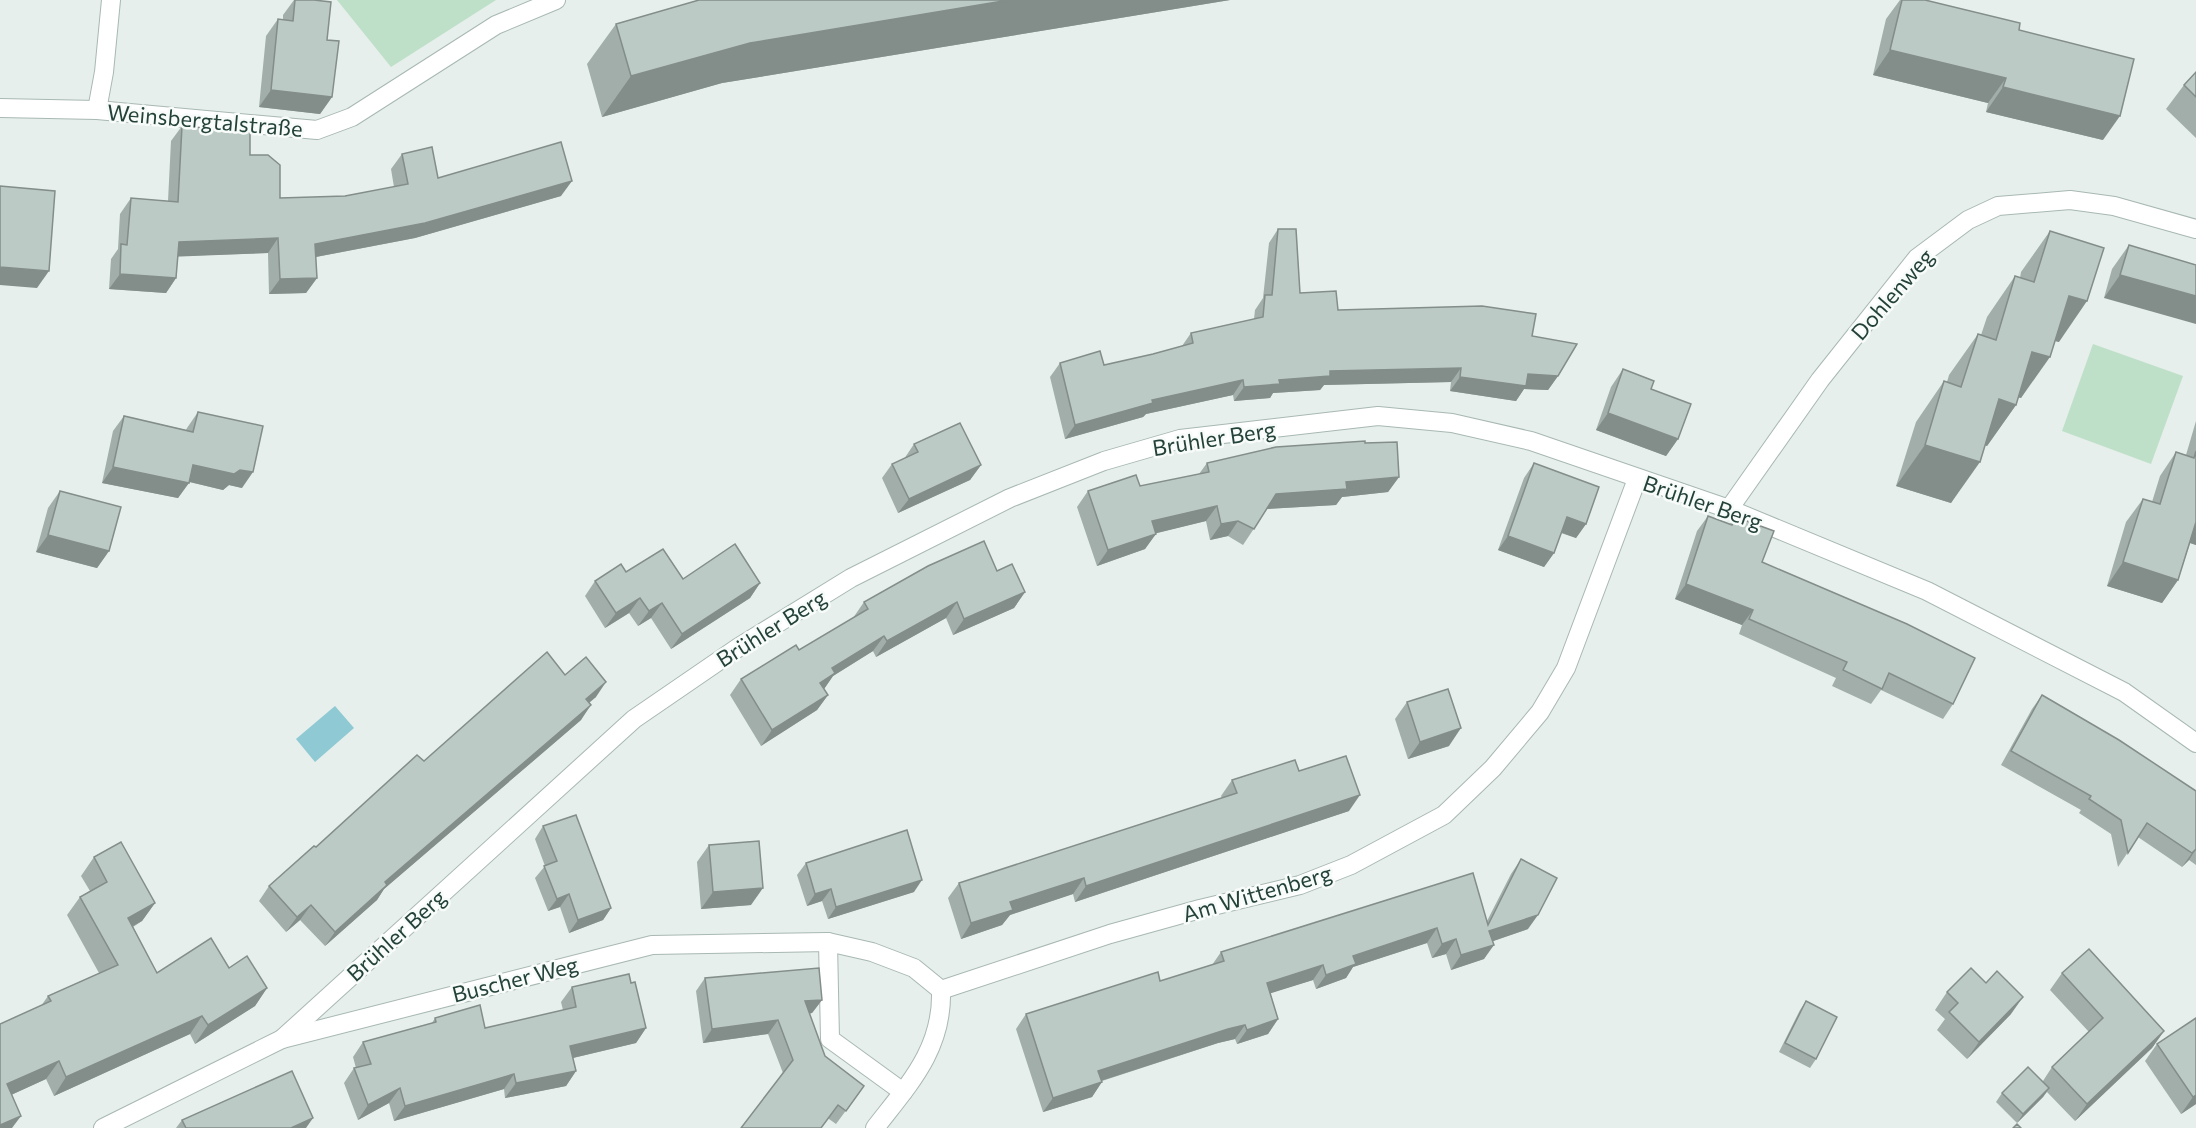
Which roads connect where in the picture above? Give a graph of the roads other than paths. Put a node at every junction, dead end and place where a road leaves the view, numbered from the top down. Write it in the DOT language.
graph roads {
  1 [pos="111,0"];
  2 [pos="556,0"];
  3 [pos="0,108"];
  4 [pos="97,110"];
  5 [pos="2196,229"];
  6 [pos="1637,479"];
  7 [pos="1729,509"];
  8 [pos="2196,742"];
  9 [pos="828,942"];
  10 [pos="940,990"];
  11 [pos="282,1039"];
  12 [pos="903,1092"];
  13 [pos="103,1128"];
  14 [pos="875,1128"];
  1 -- 4 [label="street"];
  2 -- 4 [label="street, Weinsbergtalstraße"];
  3 -- 4 [label="street, Weinsbergtalstraße"];
  5 -- 7 [label="street, Dohlenweg"];
  6 -- 7 [label="street, Brühler Berg"];
  6 -- 10 [label="street, Am Wittenberg"];
  6 -- 11 [label="street, Brühler Berg"];
  7 -- 8 [label="street, Brühler Berg"];
  9 -- 10 [label="street, Buscher Weg"];
  9 -- 11 [label="street, Buscher Weg"];
  9 -- 12 [label="street"];
  10 -- 12 [label="street"];
  11 -- 13 [label="street, Buscher Weg"];
  12 -- 14 [label="street"];
}
